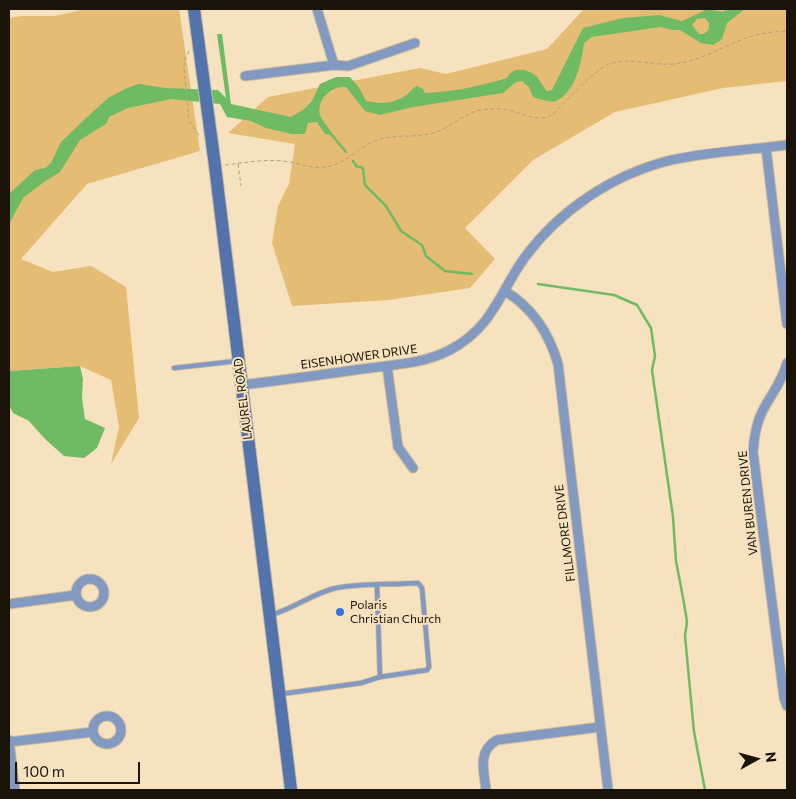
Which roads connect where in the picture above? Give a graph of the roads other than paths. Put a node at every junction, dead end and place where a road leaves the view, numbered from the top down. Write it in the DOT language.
graph roads {
  1 [pos="197,9"];
  2 [pos="317,9"];
  3 [pos="415,43"];
  4 [pos="334,65"];
  5 [pos="245,76"];
  6 [pos="787,146"];
  7 [pos="766,148"];
  8 [pos="504,292"];
  9 [pos="787,324"];
  10 [pos="239,361"];
  11 [pos="787,363"];
  12 [pos="387,366"];
  13 [pos="174,368"];
  14 [pos="242,385"];
  15 [pos="413,468"];
  16 [pos="377,585"];
  17 [pos="76,595"];
  18 [pos="9,604"];
  19 [pos="270,616"];
  20 [pos="380,677"];
  21 [pos="279,694"];
  22 [pos="787,706"];
  23 [pos="600,727"];
  24 [pos="93,732"];
  25 [pos="9,741"];
  26 [pos="15,790"];
  27 [pos="291,790"];
  28 [pos="486,790"];
  29 [pos="608,790"];
  1 -- 10 [label="street, LAUREL ROAD"];
  2 -- 4 [label="street"];
  3 -- 4 [label="street"];
  4 -- 5 [label="street"];
  6 -- 7 [label="street, EISENHOWER DRIVE"];
  7 -- 8 [label="street, EISENHOWER DRIVE"];
  7 -- 9 [label="street"];
  8 -- 12 [label="street, EISENHOWER DRIVE"];
  8 -- 23 [label="street, FILLMORE DRIVE"];
  10 -- 13 [label="lane"];
  10 -- 14 [label="street, LAUREL ROAD"];
  11 -- 22 [label="street, VAN BUREN DRIVE"];
  12 -- 14 [label="street, EISENHOWER DRIVE"];
  12 -- 15 [label="street"];
  14 -- 19 [label="street, LAUREL ROAD"];
  16 -- 19 [label="lane"];
  16 -- 20 [label="lane"];
  16 -- 20 [label="lane"];
  17 -- 18 [label="street"];
  19 -- 21 [label="street, LAUREL ROAD"];
  20 -- 21 [label="lane"];
  21 -- 27 [label="street, LAUREL ROAD"];
  23 -- 28 [label="street"];
  23 -- 29 [label="street, FILLMORE DRIVE"];
  24 -- 25 [label="street"];
  25 -- 26 [label="street"];
}
